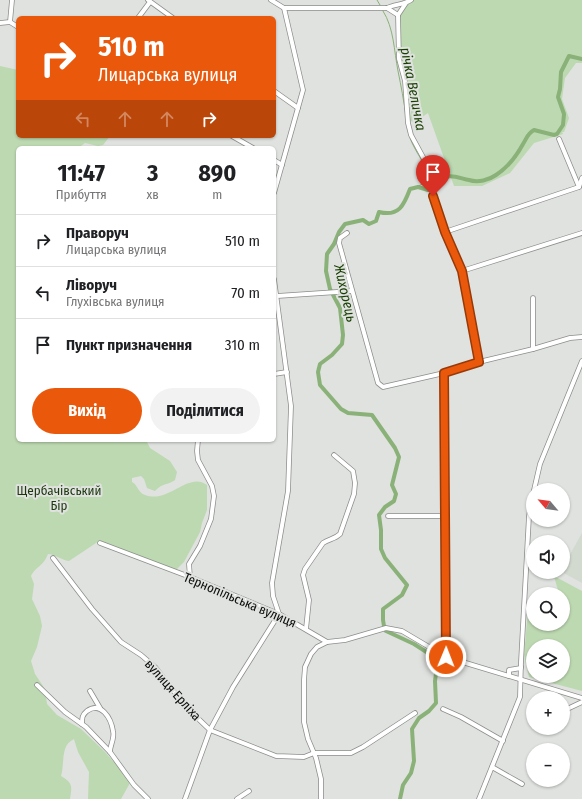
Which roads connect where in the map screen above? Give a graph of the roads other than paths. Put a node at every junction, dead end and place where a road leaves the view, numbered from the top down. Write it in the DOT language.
graph roads {
  1 [pos="12,0"];
  2 [pos="271,0"];
  3 [pos="411,0"];
  4 [pos="149,1"];
  5 [pos="406,3"];
  6 [pos="284,8"];
  7 [pos="387,8"];
  8 [pos="398,15"];
  9 [pos="139,16"];
  10 [pos="170,16"];
  11 [pos="10,22"];
  12 [pos="0,23"];
  13 [pos="16,26"];
  14 [pos="276,92"];
  15 [pos="298,108"];
  16 [pos="236,138"];
  17 [pos="559,139"];
  18 [pos="250,146"];
  19 [pos="276,161"];
  20 [pos="282,165"];
  21 [pos="582,178"];
  22 [pos="276,186"];
  23 [pos="579,187"];
  24 [pos="445,232"];
  25 [pos="347,233"];
  26 [pos="582,233"];
  27 [pos="462,271"];
  28 [pos="352,291"];
  29 [pos="276,296"];
  30 [pos="533,298"];
  31 [pos="582,337"];
  32 [pos="533,349"];
  33 [pos="479,362"];
  34 [pos="582,362"];
  35 [pos="287,372"];
  36 [pos="444,373"];
  37 [pos="276,374"];
  38 [pos="198,442"];
  39 [pos="334,456"];
  40 [pos="536,483"];
  41 [pos="388,516"];
  42 [pos="445,516"];
  43 [pos="528,527"];
  44 [pos="100,543"];
  45 [pos="53,558"];
  46 [pos="190,577"];
  47 [pos="279,614"];
  48 [pos="306,629"];
  49 [pos="327,642"];
  50 [pos="446,657"];
  51 [pos="521,664"];
  52 [pos="509,676"];
  53 [pos="521,680"];
  54 [pos="36,685"];
  55 [pos="90,691"];
  56 [pos="582,698"];
  57 [pos="582,702"];
  58 [pos="570,707"];
  59 [pos="100,708"];
  60 [pos="443,709"];
  61 [pos="415,714"];
  62 [pos="82,724"];
  63 [pos="210,730"];
  64 [pos="503,741"];
  65 [pos="110,752"];
  66 [pos="314,753"];
  67 [pos="492,767"];
  68 [pos="522,784"];
  69 [pos="249,791"];
  70 [pos="185,798"];
  71 [pos="148,799"];
  72 [pos="190,799"];
  73 [pos="237,799"];
  74 [pos="321,799"];
  75 [pos="479,799"];
  1 -- 11 [label="street"];
  2 -- 6 [label="street"];
  3 -- 5 [label="street"];
  4 -- 9 [label="street"];
  4 -- 10 [label="street"];
  5 -- 7 [label="street"];
  5 -- 8 [label="street"];
  6 -- 7 [label="street"];
  6 -- 15 [label="street"];
  7 -- 8 [label="street"];
  8 -- 24 [label="street"];
  11 -- 12 [label="street"];
  11 -- 13 [label="street"];
  14 -- 15 [label="street"];
  15 -- 20 [label="street"];
  16 -- 18 [label="street"];
  17 -- 23 [label="street"];
  19 -- 20 [label="street"];
  20 -- 22 [label="street"];
  21 -- 23 [label="street"];
  23 -- 24 [label="street"];
  24 -- 27 [label="street"];
  25 -- 28 [label="street"];
  26 -- 27 [label="street"];
  27 -- 33 [label="street"];
  28 -- 29 [label="street"];
  28 -- 36 [label="street"];
  29 -- 35 [label="street"];
  30 -- 32 [label="street"];
  31 -- 32 [label="street"];
  32 -- 33 [label="street"];
  33 -- 36 [label="street"];
  34 -- 40 [label="street"];
  35 -- 37 [label="street"];
  35 -- 47 [label="street"];
  36 -- 42 [label="street"];
  38 -- 46 [label="street"];
  39 -- 48 [label="street"];
  41 -- 42 [label="street"];
  42 -- 50 [label="street"];
  43 -- 51 [label="street"];
  44 -- 46 [label="street, Тернопільська вулиця"];
  45 -- 63 [label="street, вулиця Ерліха"];
  46 -- 47 [label="street, Тернопільська вулиця"];
  47 -- 48 [label="street, Тернопільська вулиця"];
  47 -- 63 [label="street"];
  48 -- 49 [label="street, Тернопільська вулиця"];
  49 -- 50 [label="street"];
  49 -- 66 [label="street"];
  50 -- 52 [label="street"];
  51 -- 52 [label="street"];
  51 -- 53 [label="street"];
  52 -- 53 [label="street"];
  53 -- 56 [label="street"];
  53 -- 64 [label="street"];
  54 -- 62 [label="street"];
  55 -- 59 [label="street"];
  57 -- 58 [label="street"];
  59 -- 62 [label="street"];
  59 -- 65 [label="street"];
  60 -- 64 [label="street"];
  61 -- 66 [label="street, вулиця Ерліха"];
  62 -- 65 [label="street"];
  63 -- 66 [label="street, вулиця Ерліха"];
  63 -- 70 [label="street"];
  64 -- 67 [label="street"];
  65 -- 71 [label="street"];
  66 -- 74 [label="street"];
  67 -- 68 [label="street"];
  67 -- 75 [label="street"];
  69 -- 73 [label="street"];
  70 -- 72 [label="street"];
}
